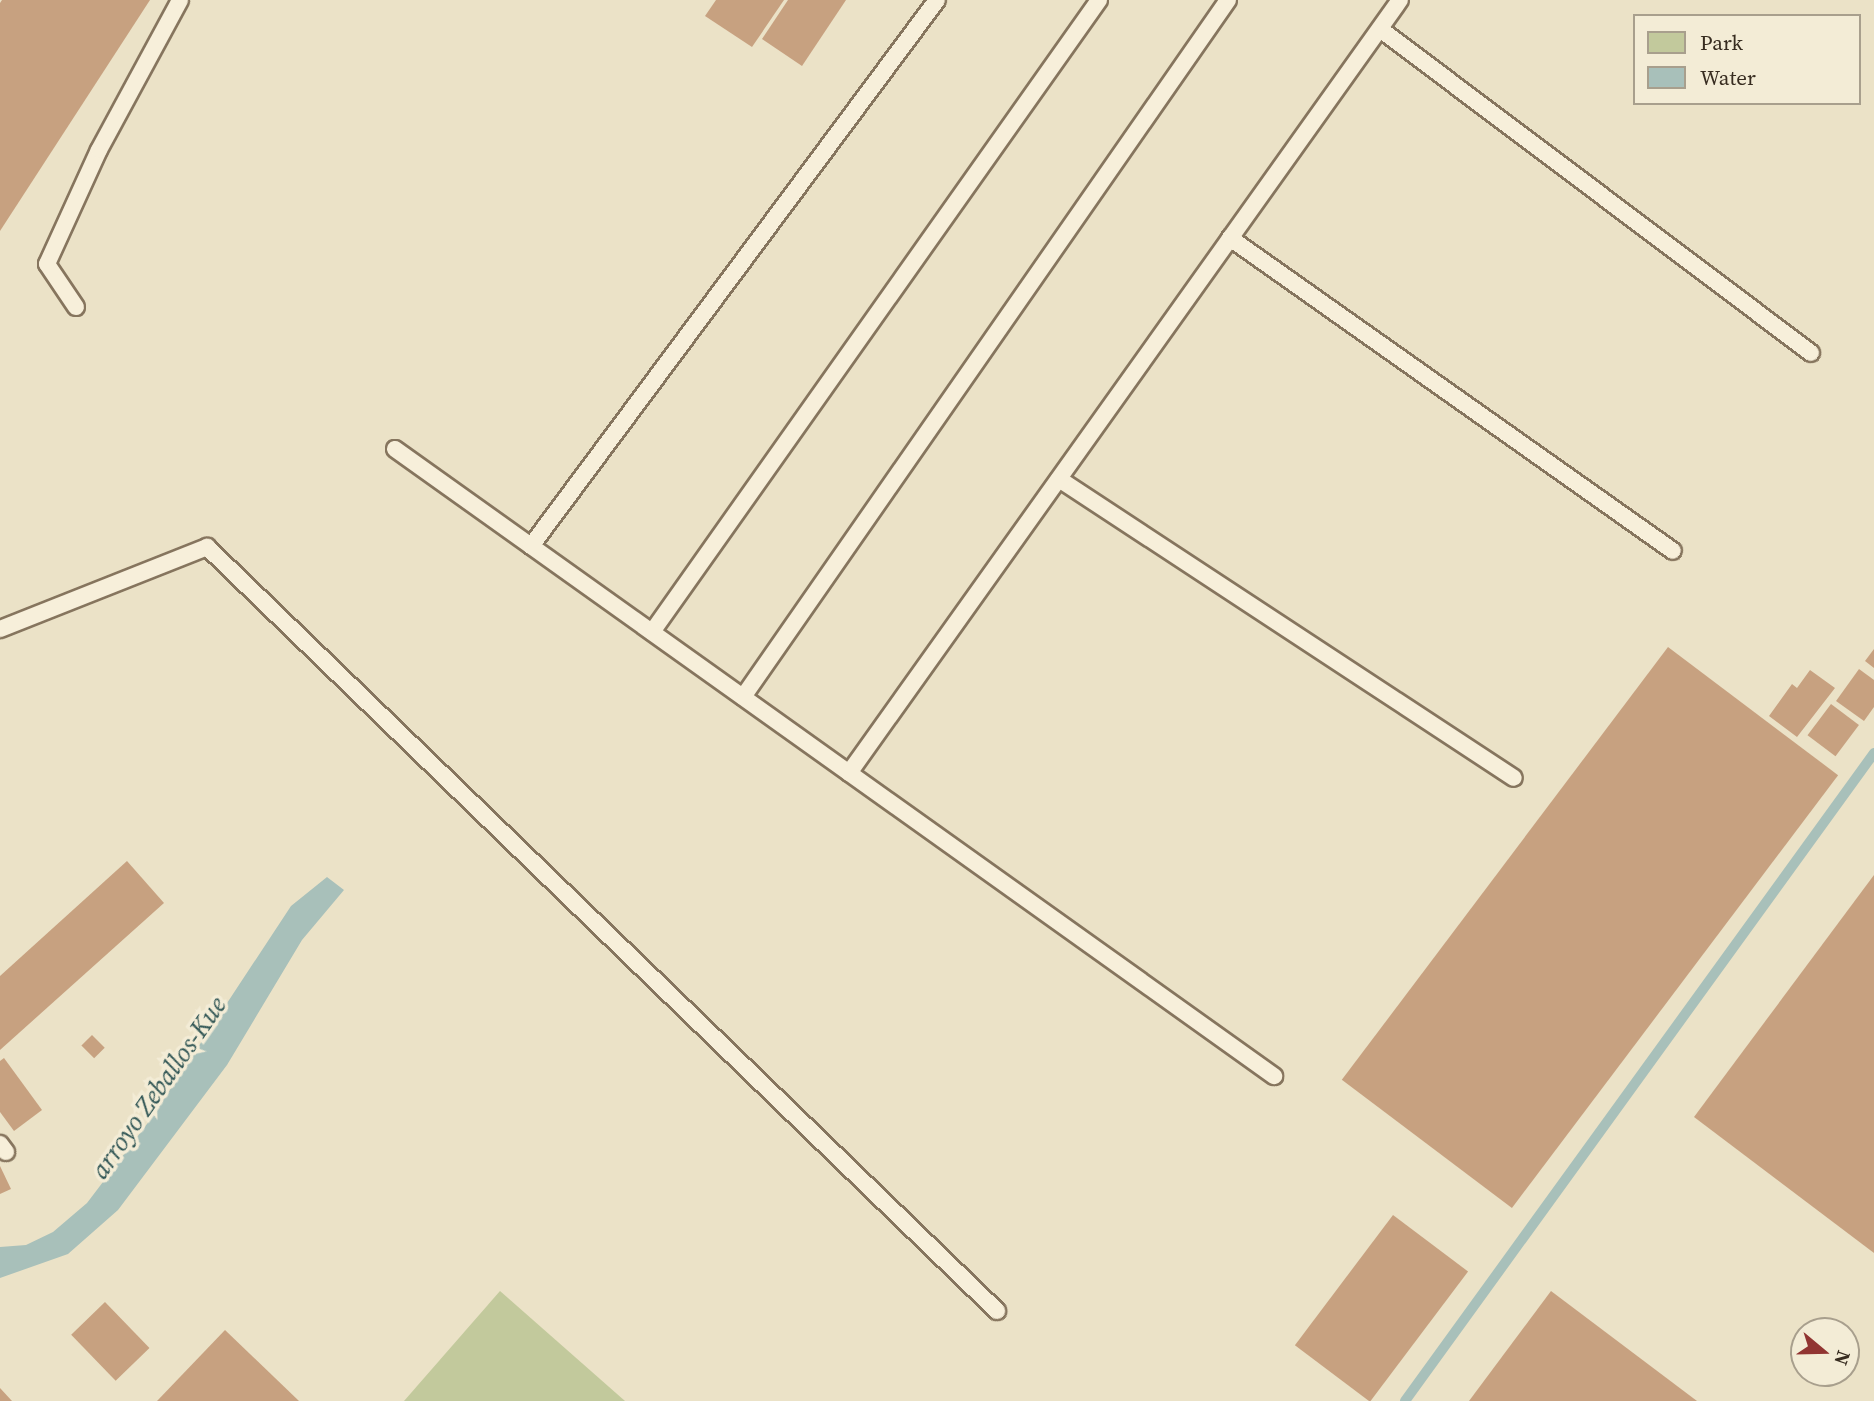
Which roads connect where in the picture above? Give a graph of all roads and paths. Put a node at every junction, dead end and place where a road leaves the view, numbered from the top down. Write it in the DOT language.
graph roads {
  1 [pos="180,0"];
  2 [pos="937,0"];
  3 [pos="1099,0"];
  4 [pos="1228,0"];
  5 [pos="1400,0"];
  6 [pos="1380,29"];
  7 [pos="1230,238"];
  8 [pos="76,307"];
  9 [pos="1811,353"];
  10 [pos="395,449"];
  11 [pos="1059,479"];
  12 [pos="531,546"];
  13 [pos="1673,551"];
  14 [pos="0,629"];
  15 [pos="652,632"];
  16 [pos="743,697"];
  17 [pos="849,773"];
  18 [pos="1514,778"];
  19 [pos="1274,1076"];
  20 [pos="997,1311"];
  1 -- 8 [label="lane"];
  2 -- 12 [label="lane"];
  3 -- 15 [label="lane"];
  4 -- 16 [label="lane"];
  5 -- 6 [label="lane"];
  6 -- 7 [label="lane"];
  6 -- 9 [label="lane"];
  7 -- 11 [label="lane"];
  7 -- 13 [label="lane"];
  10 -- 12 [label="lane"];
  11 -- 17 [label="lane"];
  11 -- 18 [label="lane"];
  12 -- 15 [label="lane"];
  14 -- 20 [label="lane"];
  15 -- 16 [label="lane"];
  16 -- 17 [label="lane"];
  17 -- 19 [label="lane"];
}
